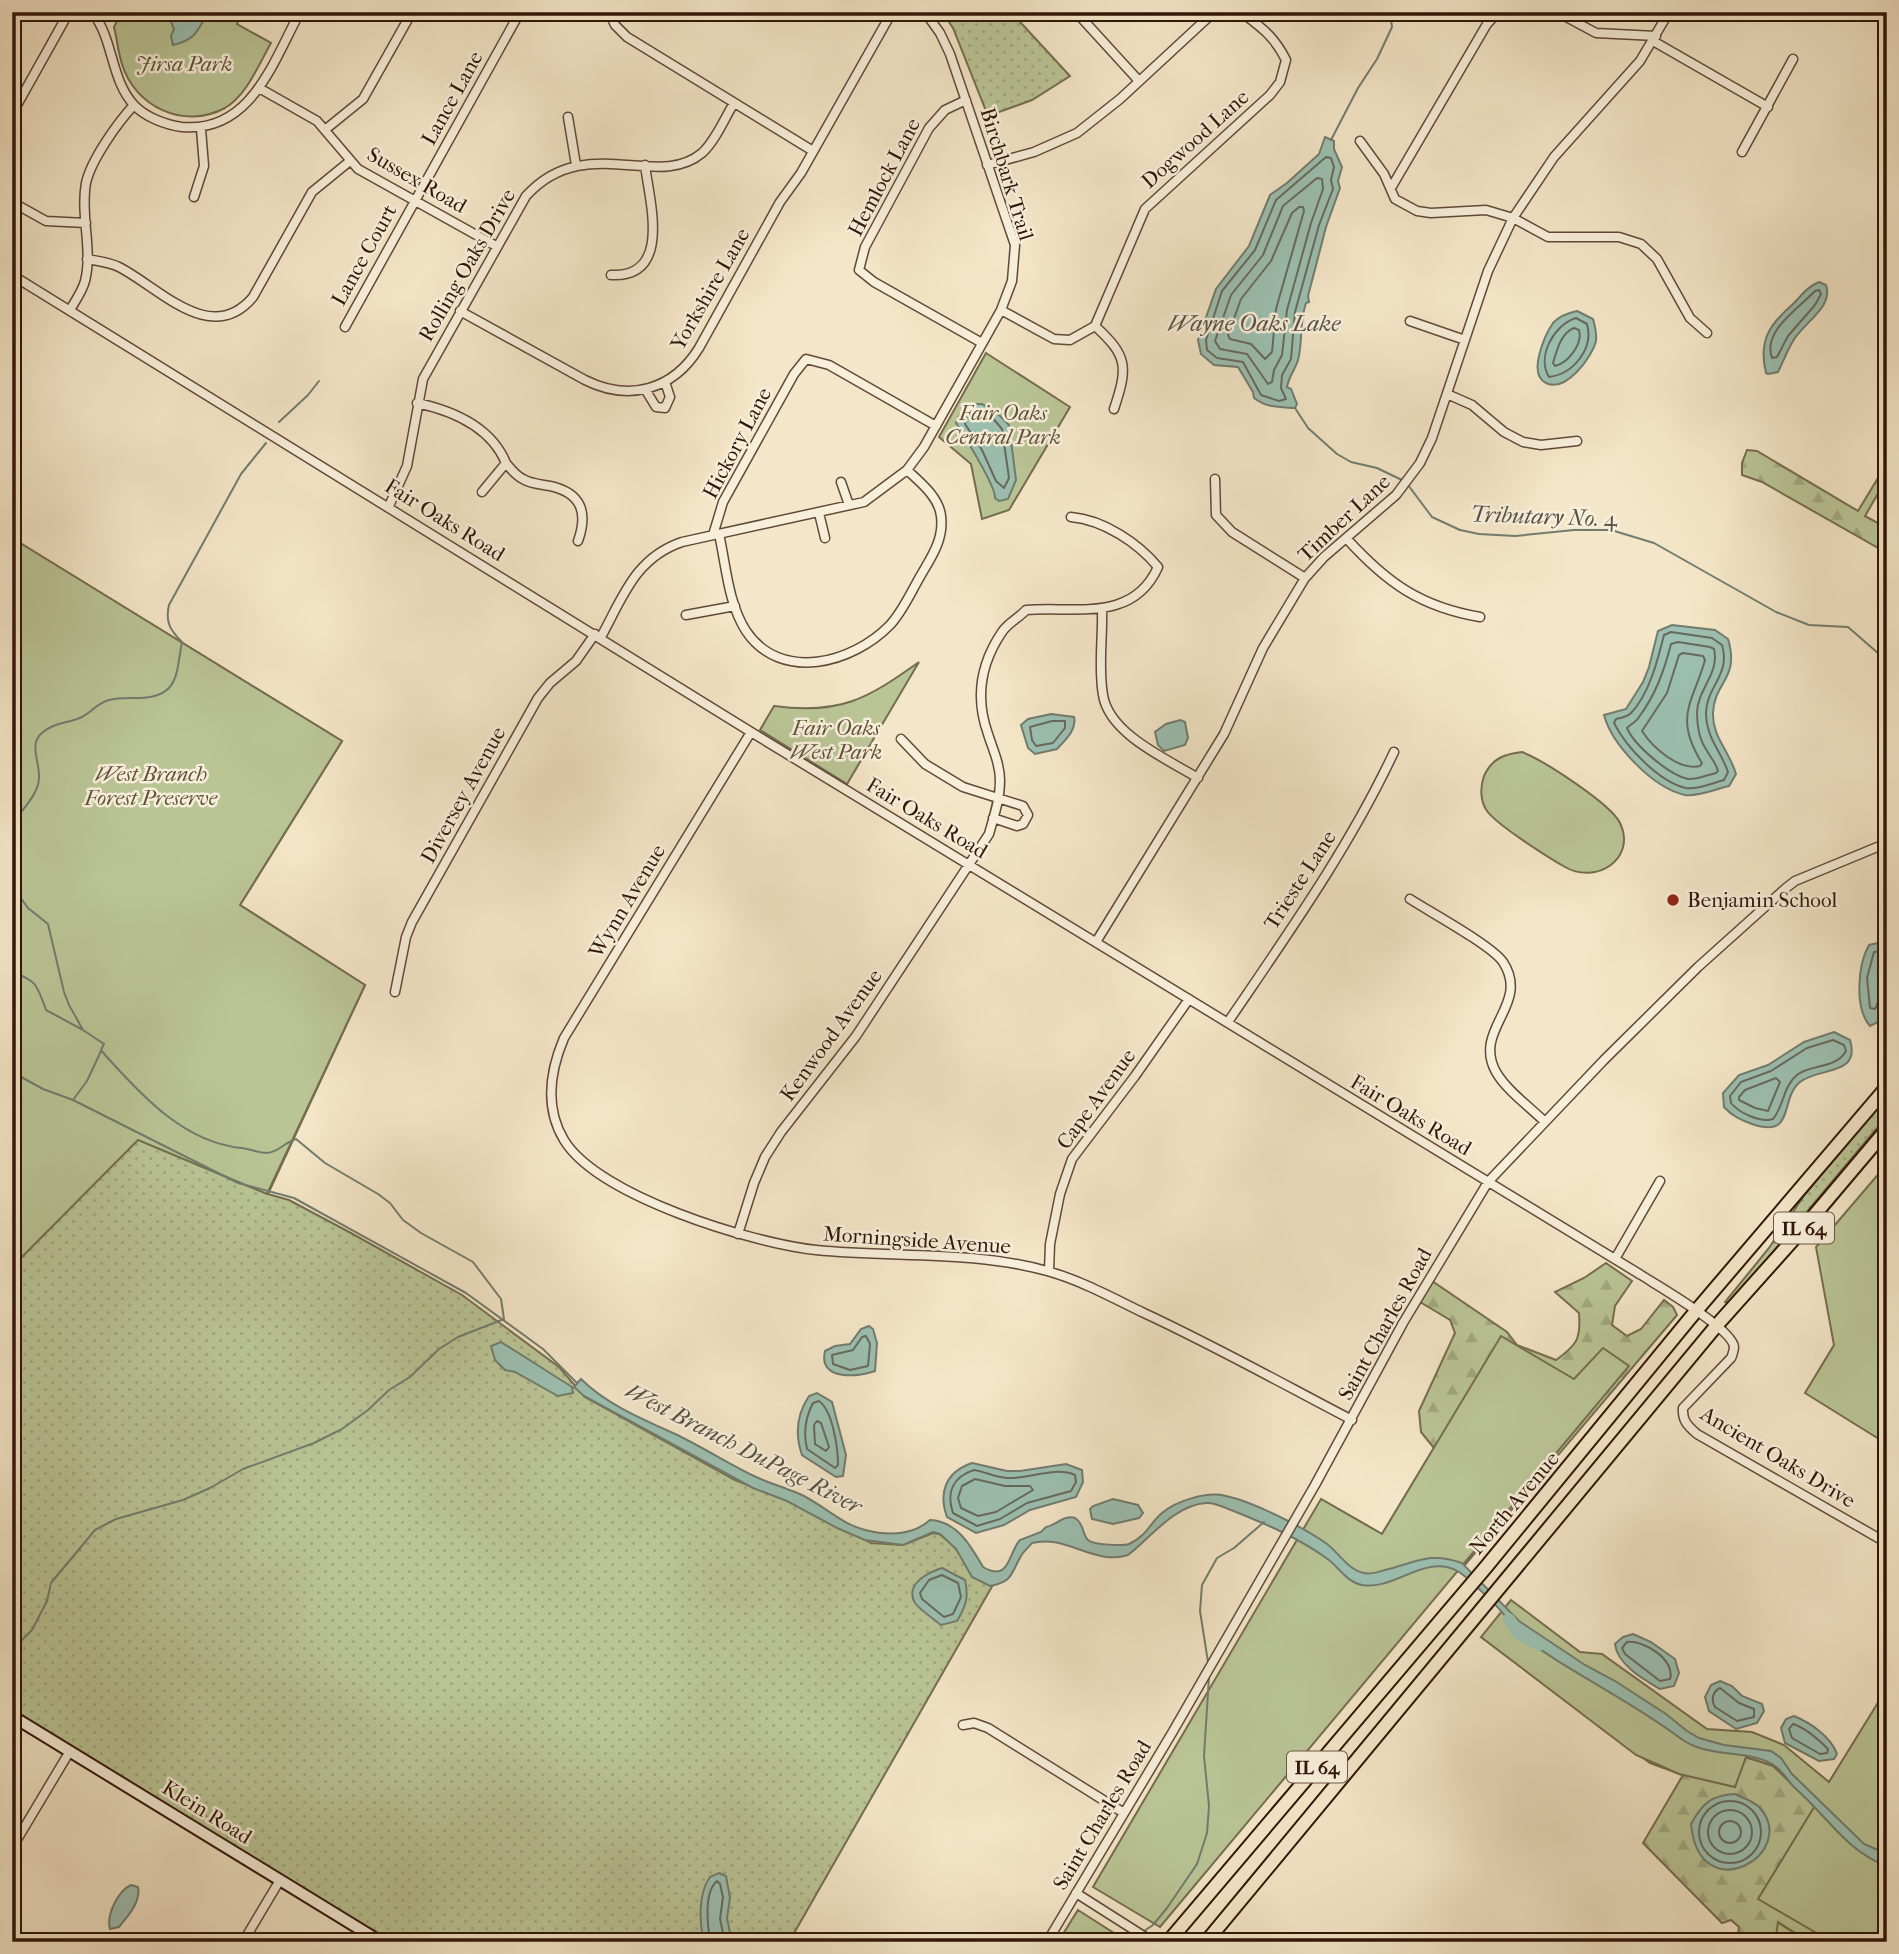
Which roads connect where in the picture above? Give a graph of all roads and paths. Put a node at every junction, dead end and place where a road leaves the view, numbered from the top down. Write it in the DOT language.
graph roads {
  1 [pos="69,12"];
  2 [pos="92,12"];
  3 [pos="300,12"];
  4 [pos="412,12"];
  5 [pos="520,12"];
  6 [pos="610,12"];
  7 [pos="892,12"];
  8 [pos="925,12"];
  9 [pos="1076,12"];
  10 [pos="1214,12"];
  11 [pos="1241,12"];
  12 [pos="1498,12"];
  13 [pos="1557,12"];
  14 [pos="1669,12"];
  15 [pos="1654,38"];
  16 [pos="1793,59"];
  17 [pos="1139,81"];
  18 [pos="259,88"];
  19 [pos="966,100"];
  20 [pos="734,103"];
  21 [pos="134,105"];
  22 [pos="1768,107"];
  23 [pos="12,114"];
  24 [pos="568,117"];
  25 [pos="201,129"];
  26 [pos="326,129"];
  27 [pos="1360,141"];
  28 [pos="813,151"];
  29 [pos="1742,152"];
  30 [pos="350,161"];
  31 [pos="576,165"];
  32 [pos="645,165"];
  33 [pos="987,165"];
  34 [pos="1391,188"];
  35 [pos="194,197"];
  36 [pos="415,201"];
  37 [pos="12,202"];
  38 [pos="1513,218"];
  39 [pos="86,223"];
  40 [pos="496,246"];
  41 [pos="87,258"];
  42 [pos="12,275"];
  43 [pos="611,275"];
  44 [pos="70,310"];
  45 [pos="1001,310"];
  46 [pos="460,311"];
  47 [pos="1410,321"];
  48 [pos="1095,326"];
  49 [pos="345,327"];
  50 [pos="1707,333"];
  51 [pos="1465,340"];
  52 [pos="982,343"];
  53 [pos="665,382"];
  54 [pos="645,389"];
  55 [pos="1447,394"];
  56 [pos="417,403"];
  57 [pos="1114,409"];
  58 [pos="936,425"];
  59 [pos="1577,441"];
  60 [pos="506,463"];
  61 [pos="907,470"];
  62 [pos="1215,479"];
  63 [pos="841,482"];
  64 [pos="482,492"];
  65 [pos="389,506"];
  66 [pos="849,506"];
  67 [pos="819,513"];
  68 [pos="1072,517"];
  69 [pos="716,534"];
  70 [pos="825,538"];
  71 [pos="1347,539"];
  72 [pos="578,541"];
  73 [pos="1305,578"];
  74 [pos="734,606"];
  75 [pos="1102,609"];
  76 [pos="686,615"];
  77 [pos="1480,617"];
  78 [pos="598,636"];
  79 [pos="751,732"];
  80 [pos="901,739"];
  81 [pos="1394,752"];
  82 [pos="1198,778"];
  83 [pos="999,800"];
  84 [pos="993,818"];
  85 [pos="1887,843"];
  86 [pos="969,864"];
  87 [pos="1410,900"];
  88 [pos="1097,942"];
  89 [pos="396,992"];
  90 [pos="1189,999"];
  91 [pos="1228,1023"];
  92 [pos="1887,1087"];
  93 [pos="550,1094"];
  94 [pos="1545,1122"];
  95 [pos="1887,1129"];
  96 [pos="1660,1181"];
  97 [pos="1488,1182"];
  98 [pos="738,1234"];
  99 [pos="1615,1259"];
  100 [pos="1049,1271"];
  101 [pos="1696,1311"];
  102 [pos="1717,1325"];
  103 [pos="1352,1420"];
  104 [pos="1887,1543"];
  105 [pos="12,1716"];
  106 [pos="963,1725"];
  107 [pos="70,1751"];
  108 [pos="1124,1813"];
  109 [pos="12,1848"];
  110 [pos="280,1881"];
  111 [pos="1076,1894"];
  112 [pos="243,1942"];
  113 [pos="381,1942"];
  114 [pos="1047,1942"];
  115 [pos="1153,1942"];
  116 [pos="1168,1942"];
  117 [pos="1206,1942"];
  1 -- 23 [label="street"];
  2 -- 21 [label="street"];
  3 -- 18 [label="street"];
  4 -- 26 [label="street"];
  5 -- 36 [label="street, Lance Lane"];
  6 -- 20 [label="street"];
  7 -- 28 [label="street, Yorkshire Lane"];
  8 -- 19 [label="street, Birchbark Trail"];
  9 -- 17 [label="street"];
  10 -- 17 [label="street"];
  11 -- 48 [label="street, Dogwood Lane"];
  12 -- 34 [label="street"];
  13 -- 15 [label="street"];
  14 -- 15 [label="street, Timber Lane"];
  15 -- 22 [label="street"];
  15 -- 38 [label="street, Timber Lane"];
  16 -- 22 [label="street"];
  17 -- 33 [label="street"];
  18 -- 25 [label="street"];
  18 -- 26 [label="street, Sussex Road"];
  19 -- 33 [label="street, Birchbark Trail"];
  19 -- 52 [label="street, Hemlock Lane"];
  20 -- 28 [label="street"];
  20 -- 32 [label="street, Rolling Oaks Drive"];
  21 -- 25 [label="street"];
  21 -- 39 [label="street"];
  22 -- 29 [label="street"];
  24 -- 31 [label="street"];
  25 -- 35 [label="street"];
  26 -- 30 [label="street, Sussex Road"];
  27 -- 34 [label="street"];
  28 -- 53 [label="street, Yorkshire Lane"];
  30 -- 36 [label="street, Sussex Road"];
  30 -- 41 [label="street"];
  31 -- 32 [label="street, Rolling Oaks Drive"];
  31 -- 40 [label="street, Rolling Oaks Drive"];
  32 -- 43 [label="street"];
  33 -- 45 [label="street, Birchbark Trail"];
  34 -- 38 [label="street"];
  36 -- 40 [label="street, Sussex Road"];
  36 -- 49 [label="street, Lance Court"];
  37 -- 39 [label="street"];
  38 -- 50 [label="street"];
  38 -- 51 [label="street, Timber Lane"];
  39 -- 41 [label="street"];
  40 -- 46 [label="street, Rolling Oaks Drive"];
  41 -- 44 [label="street"];
  42 -- 44 [label="street, Fair Oaks Road"];
  44 -- 65 [label="street, Fair Oaks Road"];
  45 -- 48 [label="street"];
  45 -- 52 [label="street, Birchbark Trail"];
  46 -- 54 [label="street, Yorkshire Lane"];
  46 -- 56 [label="street, Rolling Oaks Drive"];
  47 -- 51 [label="street"];
  48 -- 57 [label="street"];
  51 -- 55 [label="street, Timber Lane"];
  52 -- 58 [label="street, Birchbark Trail"];
  53 -- 54 [label="street, Yorkshire Lane"];
  53 -- 54 [label="street"];
  55 -- 59 [label="street"];
  55 -- 71 [label="street, Timber Lane"];
  56 -- 60 [label="street"];
  56 -- 65 [label="street, Rolling Oaks Drive"];
  58 -- 61 [label="street, Birchbark Trail"];
  58 -- 69 [label="street, Hickory Lane"];
  60 -- 64 [label="street"];
  60 -- 72 [label="street"];
  61 -- 66 [label="street, Birchbark Trail"];
  61 -- 74 [label="street, Hickory Lane"];
  62 -- 73 [label="street"];
  63 -- 66 [label="street"];
  65 -- 78 [label="street, Fair Oaks Road"];
  66 -- 67 [label="street, Birchbark Trail"];
  67 -- 69 [label="street, Birchbark Trail"];
  67 -- 70 [label="street"];
  68 -- 75 [label="street"];
  69 -- 74 [label="street, Hickory Lane"];
  69 -- 78 [label="street, Birchbark Trail"];
  71 -- 73 [label="street, Timber Lane"];
  71 -- 77 [label="street"];
  73 -- 82 [label="street, Timber Lane"];
  74 -- 76 [label="street"];
  75 -- 82 [label="street"];
  75 -- 83 [label="street"];
  78 -- 79 [label="street, Fair Oaks Road"];
  78 -- 89 [label="street, Diversey Avenue"];
  79 -- 86 [label="street, Fair Oaks Road"];
  79 -- 93 [label="street, Wynn Avenue"];
  80 -- 83 [label="street"];
  81 -- 91 [label="street, Trieste Lane"];
  82 -- 88 [label="street, Timber Lane"];
  83 -- 84 [label="street, Kenwood Avenue"];
  83 -- 84 [label="street"];
  84 -- 86 [label="street, Kenwood Avenue"];
  85 -- 94 [label="street, Saint Charles Road"];
  86 -- 88 [label="street, Fair Oaks Road"];
  86 -- 98 [label="street, Kenwood Avenue"];
  87 -- 94 [label="street"];
  88 -- 90 [label="street, Fair Oaks Road"];
  90 -- 91 [label="street, Fair Oaks Road"];
  90 -- 100 [label="street, Cape Avenue"];
  91 -- 97 [label="street, Fair Oaks Road"];
  92 -- 101 [label="main road, North Avenue / IL 64"];
  93 -- 98 [label="street, Morningside Avenue"];
  94 -- 97 [label="street, Saint Charles Road"];
  95 -- 102 [label="main road, North Avenue / IL 64"];
  96 -- 99 [label="street"];
  97 -- 99 [label="street, Fair Oaks Road"];
  97 -- 103 [label="street, Saint Charles Road"];
  98 -- 100 [label="street, Morningside Avenue"];
  99 -- 101 [label="street, Fair Oaks Road"];
  100 -- 103 [label="street, Morningside Avenue"];
  101 -- 102 [label="street, Fair Oaks Road"];
  101 -- 116 [label="main road, North Avenue / IL 64"];
  102 -- 104 [label="street, Ancient Oaks Drive"];
  102 -- 117 [label="main road, North Avenue / IL 64"];
  103 -- 108 [label="street, Saint Charles Road"];
  105 -- 107 [label="street, Klein Road"];
  106 -- 108 [label="street"];
  107 -- 109 [label="street"];
  107 -- 110 [label="street, Klein Road"];
  108 -- 111 [label="street, Saint Charles Road"];
  110 -- 112 [label="street"];
  110 -- 113 [label="street, Klein Road"];
  111 -- 114 [label="street, Saint Charles Road"];
  111 -- 115 [label="street"];
}
